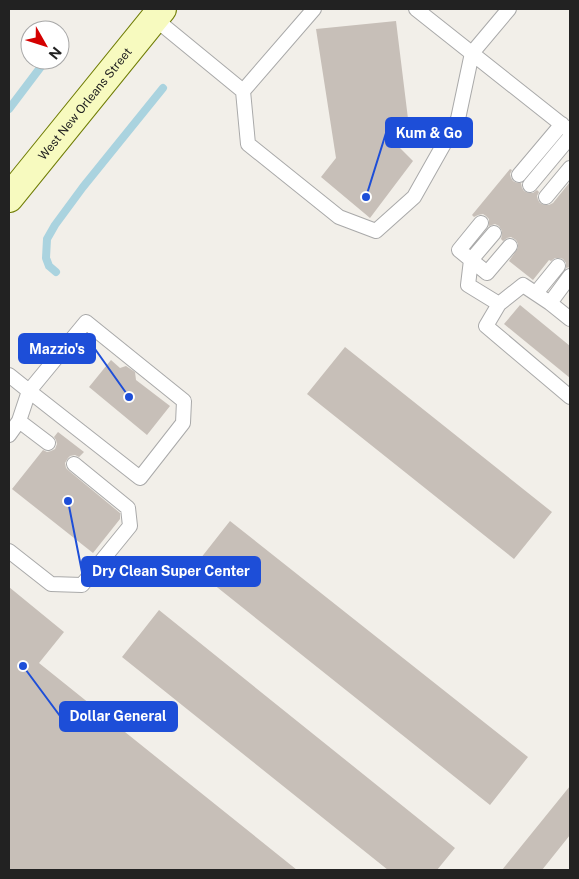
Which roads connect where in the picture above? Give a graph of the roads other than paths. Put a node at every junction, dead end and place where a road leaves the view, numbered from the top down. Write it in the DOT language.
graph roads {
  1 [pos="314,9"];
  2 [pos="416,9"];
  3 [pos="508,9"];
  4 [pos="158,14"];
  5 [pos="472,53"];
  6 [pos="243,91"];
  7 [pos="566,127"];
  8 [pos="570,137"];
  9 [pos="570,168"];
  10 [pos="519,175"];
  11 [pos="530,185"];
  12 [pos="546,197"];
  13 [pos="9,198"];
  14 [pos="481,223"];
  15 [pos="494,233"];
  16 [pos="510,246"];
  17 [pos="471,260"];
  18 [pos="558,266"];
  19 [pos="570,276"];
  20 [pos="536,293"];
  21 [pos="550,303"];
  22 [pos="499,304"];
  23 [pos="569,314"];
  24 [pos="9,375"];
  25 [pos="29,391"];
  26 [pos="570,397"];
  27 [pos="20,421"];
  28 [pos="9,435"];
  29 [pos="48,444"];
  30 [pos="74,464"];
  31 [pos="9,551"];
  1 -- 6 [label="lane"];
  2 -- 5 [label="lane"];
  3 -- 5 [label="lane"];
  4 -- 6 [label="lane"];
  4 -- 13 [label="main road, West New Orleans Street"];
  5 -- 6 [label="lane"];
  5 -- 7 [label="lane"];
  7 -- 10 [label="lane"];
  8 -- 11 [label="lane"];
  9 -- 12 [label="lane"];
  14 -- 17 [label="lane"];
  15 -- 17 [label="lane"];
  16 -- 17 [label="lane"];
  17 -- 22 [label="lane"];
  18 -- 20 [label="lane"];
  19 -- 21 [label="lane"];
  20 -- 21 [label="lane"];
  20 -- 22 [label="lane"];
  21 -- 23 [label="lane"];
  22 -- 26 [label="lane"];
  24 -- 25 [label="lane"];
  25 -- 25 [label="lane"];
  25 -- 27 [label="lane"];
  27 -- 28 [label="lane"];
  27 -- 29 [label="lane"];
  30 -- 31 [label="lane"];
}
